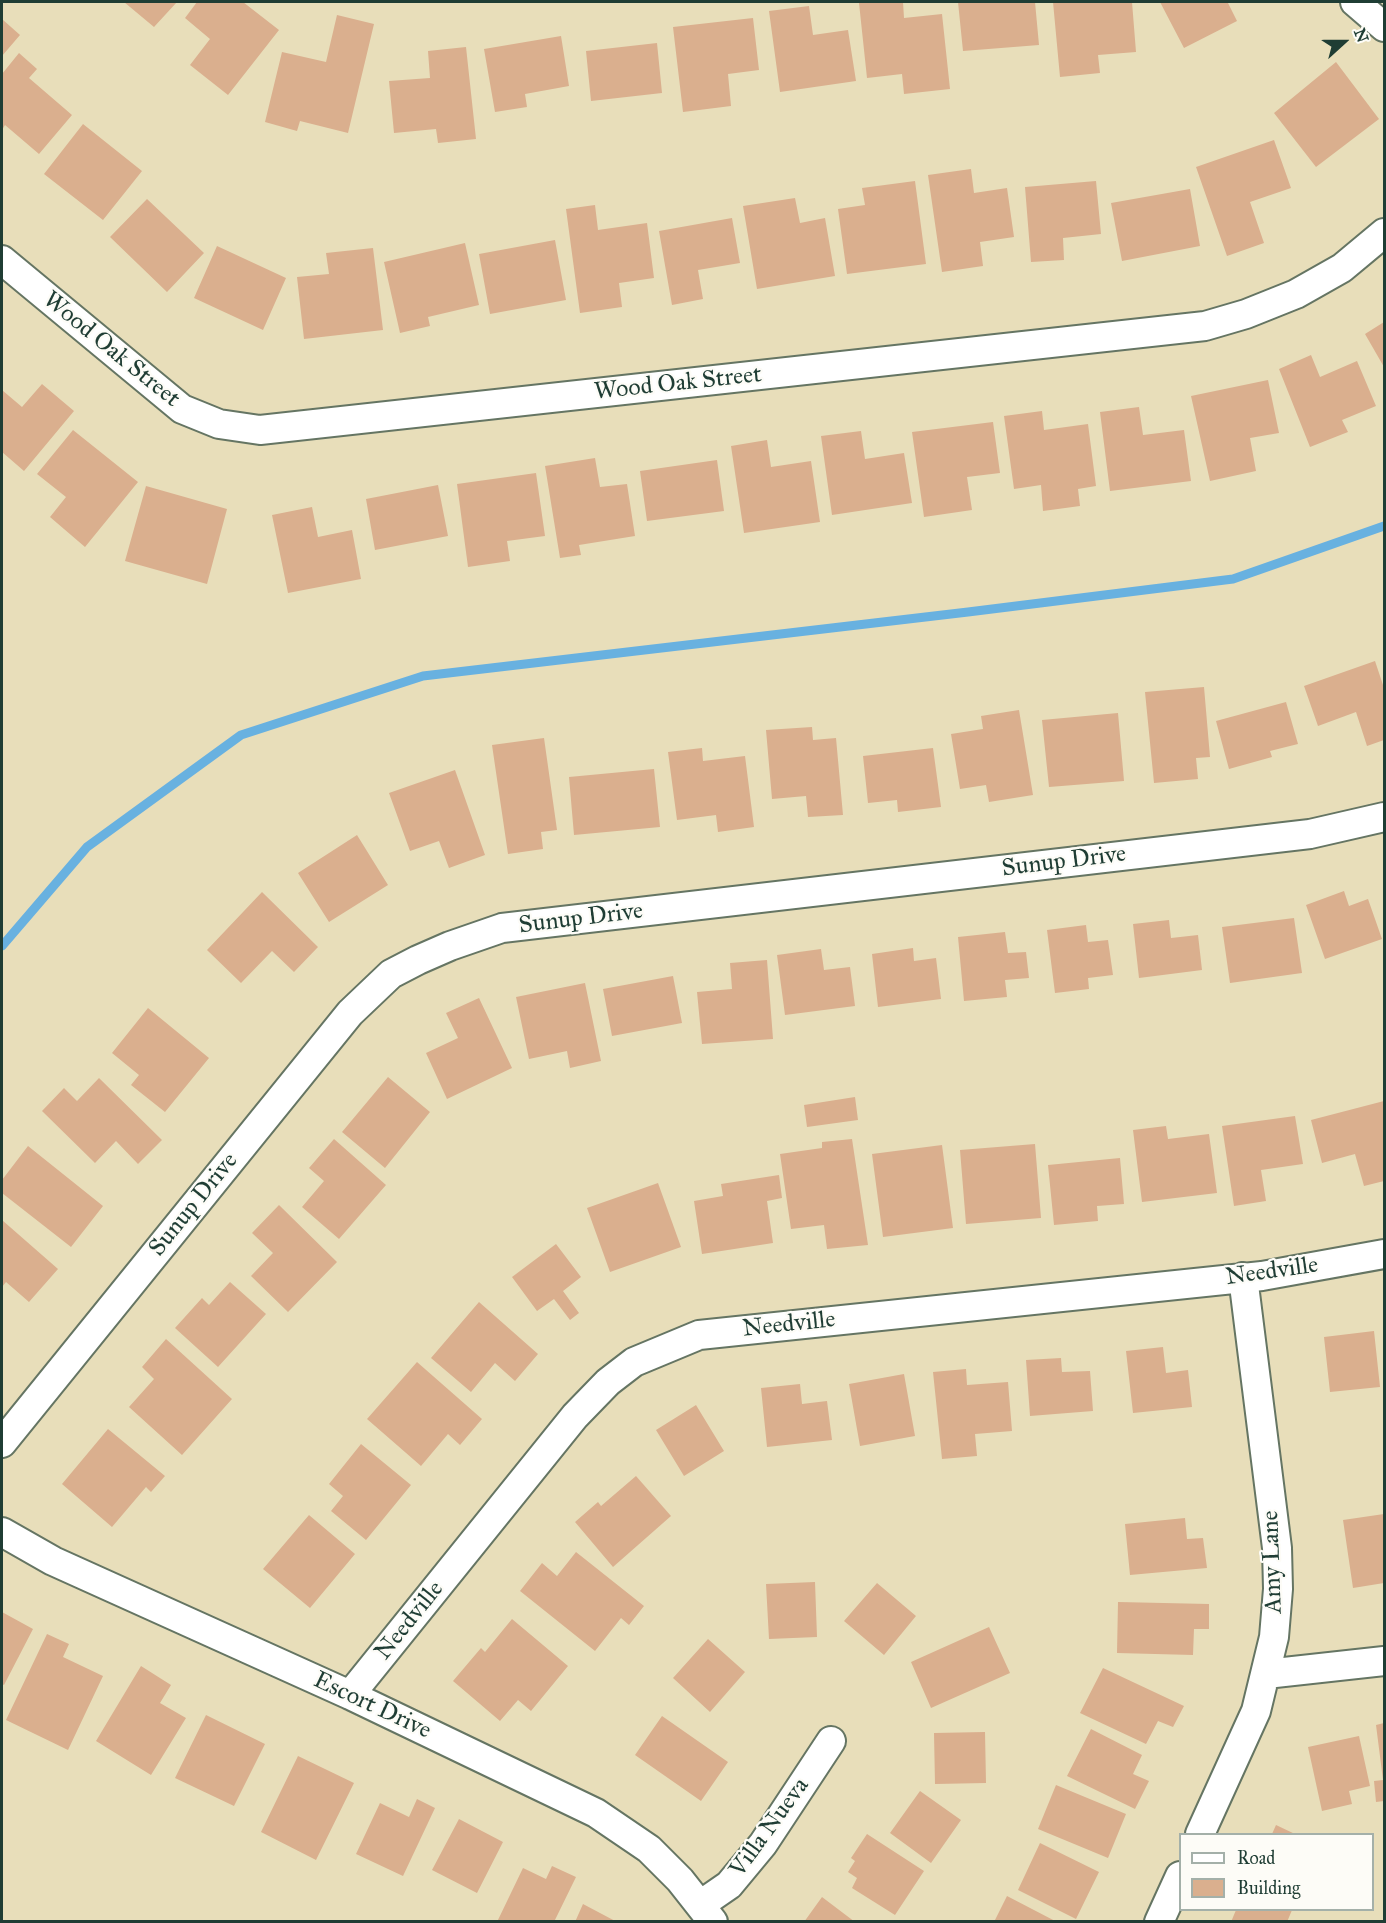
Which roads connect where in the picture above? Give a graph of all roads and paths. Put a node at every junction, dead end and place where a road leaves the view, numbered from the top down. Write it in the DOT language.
graph roads {
  1 [pos="1355,2"];
  2 [pos="1384,27"];
  3 [pos="1384,233"];
  4 [pos="2,260"];
  5 [pos="1384,817"];
  6 [pos="1384,1254"];
  7 [pos="1243,1277"];
  8 [pos="2,1443"];
  9 [pos="2,1532"];
  10 [pos="1384,1661"];
  11 [pos="1266,1674"];
  12 [pos="350,1695"];
  13 [pos="831,1741"];
  14 [pos="1200,1833"];
  15 [pos="1179,1878"];
  16 [pos="706,1913"];
  17 [pos="1159,1922"];
  1 -- 2 [label="street"];
  3 -- 4 [label="street, Wood Oak Street"];
  5 -- 8 [label="street, Sunup Drive"];
  6 -- 7 [label="street, Needville"];
  7 -- 11 [label="street, Amy Lane"];
  7 -- 12 [label="street, Needville"];
  9 -- 12 [label="street, Escort Drive"];
  10 -- 11 [label="street"];
  11 -- 14 [label="street, Amy Lane"];
  12 -- 16 [label="street, Escort Drive"];
  13 -- 16 [label="street, Villa Nueva"];
  15 -- 17 [label="street"];
}
